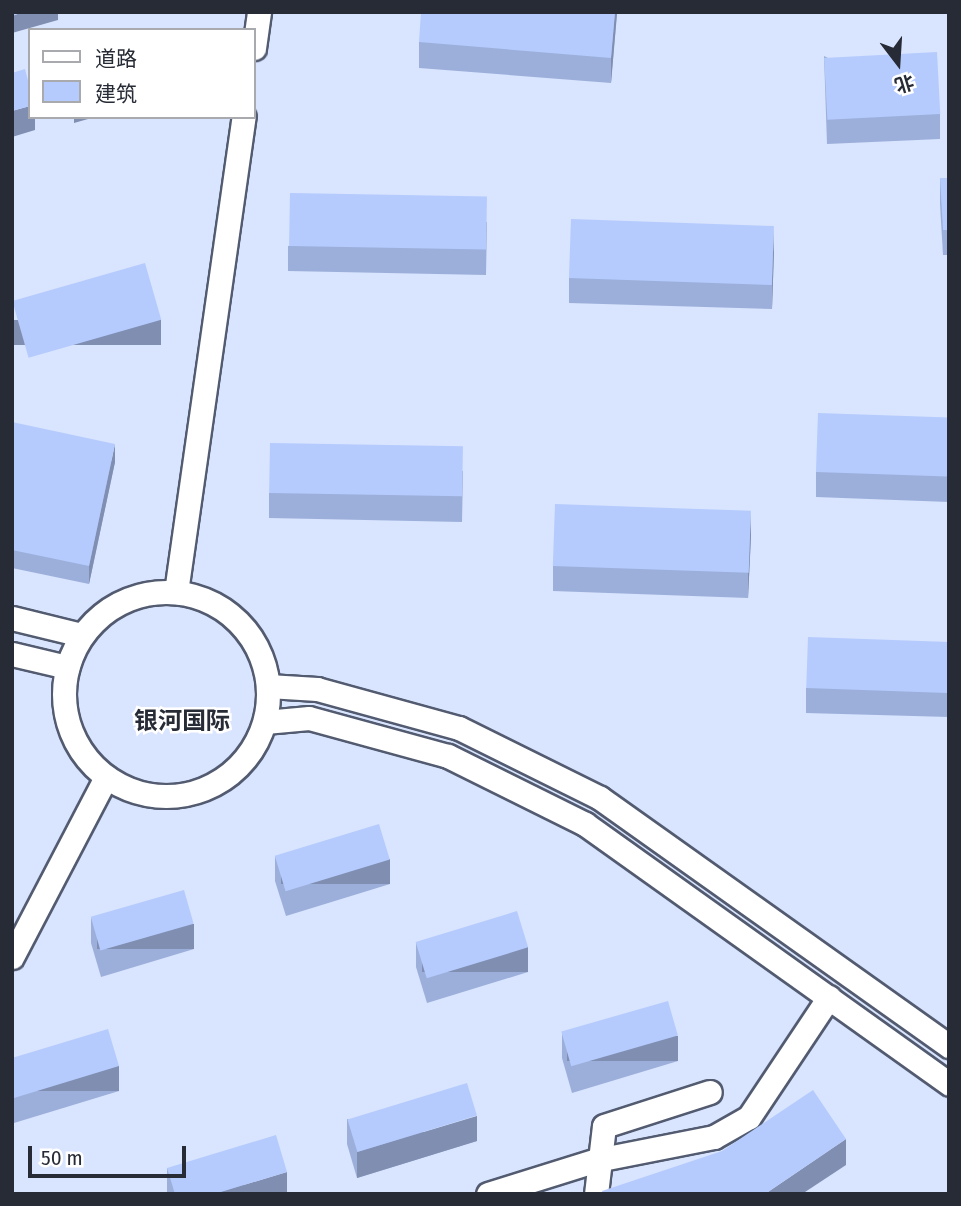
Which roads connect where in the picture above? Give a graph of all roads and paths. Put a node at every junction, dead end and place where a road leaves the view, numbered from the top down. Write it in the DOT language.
graph roads {
  1 [pos="259,12"];
  2 [pos="256,34"];
  3 [pos="244,119"];
  4 [pos="176,592"];
  5 [pos="12,618"];
  6 [pos="82,635"];
  7 [pos="12,653"];
  8 [pos="67,667"];
  9 [pos="268,686"];
  10 [pos="265,722"];
  11 [pos="106,777"];
  12 [pos="12,957"];
  13 [pos="829,997"];
  14 [pos="949,1046"];
  15 [pos="949,1084"];
  16 [pos="710,1092"];
  17 [pos="597,1160"];
  18 [pos="488,1194"];
  19 [pos="596,1194"];
  1 -- 2 [label="street"];
  3 -- 4 [label="street"];
  4 -- 6 [label="street"];
  4 -- 9 [label="street"];
  5 -- 6 [label="street"];
  6 -- 8 [label="street"];
  7 -- 8 [label="street"];
  8 -- 11 [label="street"];
  9 -- 10 [label="street"];
  9 -- 14 [label="street"];
  10 -- 11 [label="street"];
  10 -- 13 [label="street"];
  11 -- 12 [label="street"];
  13 -- 15 [label="street"];
  13 -- 17 [label="street"];
  16 -- 17 [label="street"];
  17 -- 18 [label="street"];
  17 -- 19 [label="street"];
}
